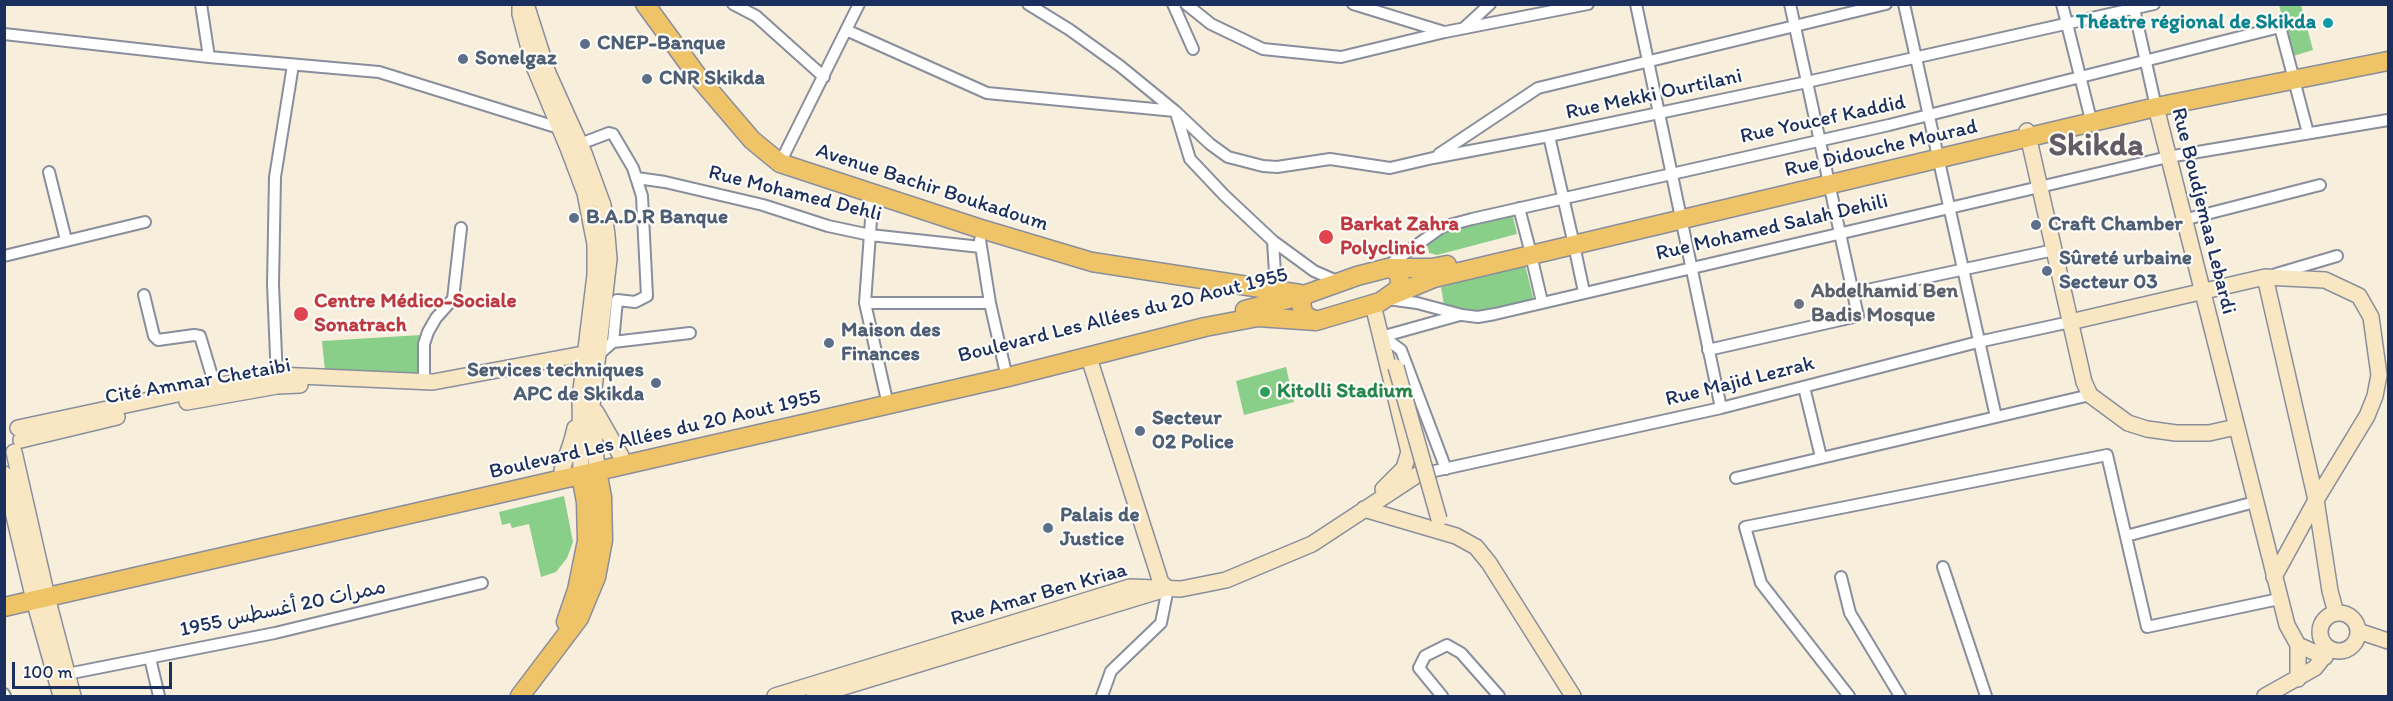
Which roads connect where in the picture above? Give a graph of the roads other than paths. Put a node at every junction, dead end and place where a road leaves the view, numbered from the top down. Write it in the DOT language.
graph roads {
  1 [pos="201,4"];
  2 [pos="645,4"];
  3 [pos="733,4"];
  4 [pos="859,4"];
  5 [pos="1028,4"];
  6 [pos="1173,4"];
  7 [pos="1186,4"];
  8 [pos="1353,4"];
  9 [pos="1490,4"];
  10 [pos="1588,4"];
  11 [pos="1636,4"];
  12 [pos="1790,4"];
  13 [pos="1886,4"];
  14 [pos="1904,4"];
  15 [pos="2062,4"];
  16 [pos="2154,4"];
  17 [pos="523,7"];
  18 [pos="2133,7"];
  19 [pos="2067,24"];
  20 [pos="1795,25"];
  21 [pos="1464,28"];
  22 [pos="846,30"];
  23 [pos="1445,32"];
  24 [pos="4,34"];
  25 [pos="1193,49"];
  26 [pos="2388,52"];
  27 [pos="209,57"];
  28 [pos="1915,59"];
  29 [pos="2145,60"];
  30 [pos="1648,61"];
  31 [pos="2388,61"];
  32 [pos="293,64"];
  33 [pos="2080,76"];
  34 [pos="2293,76"];
  35 [pos="824,77"];
  36 [pos="1808,82"];
  37 [pos="2155,104"];
  38 [pos="1175,111"];
  39 [pos="1659,114"];
  40 [pos="1928,116"];
  41 [pos="2090,116"];
  42 [pos="2388,120"];
  43 [pos="559,128"];
  44 [pos="2308,133"];
  45 [pos="2028,134"];
  46 [pos="1549,136"];
  47 [pos="1820,141"];
  48 [pos="580,144"];
  49 [pos="1937,155"];
  50 [pos="2168,157"];
  51 [pos="1433,158"];
  52 [pos="780,163"];
  53 [pos="49,172"];
  54 [pos="1671,173"];
  55 [pos="637,178"];
  56 [pos="1829,181"];
  57 [pos="2320,185"];
  58 [pos="2041,186"];
  59 [pos="873,192"];
  60 [pos="1563,198"];
  61 [pos="1948,207"];
  62 [pos="1519,208"];
  63 [pos="1680,215"];
  64 [pos="2183,220"];
  65 [pos="145,222"];
  66 [pos="461,228"];
  67 [pos="978,228"];
  68 [pos="1840,232"];
  69 [pos="870,235"];
  70 [pos="66,240"];
  71 [pos="1573,240"];
  72 [pos="1272,241"];
  73 [pos="981,247"];
  74 [pos="2054,250"];
  75 [pos="1530,251"];
  76 [pos="4,256"];
  77 [pos="2337,256"];
  78 [pos="1691,267"];
  79 [pos="1386,268"];
  80 [pos="1962,270"];
  81 [pos="2265,277"];
  82 [pos="1339,282"];
  83 [pos="1584,292"];
  84 [pos="2202,292"];
  85 [pos="1853,293"];
  86 [pos="144,295"];
  87 [pos="1274,295"];
  88 [pos="1304,295"];
  89 [pos="1381,301"];
  90 [pos="1542,302"];
  91 [pos="865,303"];
  92 [pos="990,303"];
  93 [pos="1462,315"];
  94 [pos="1310,318"];
  95 [pos="2070,322"];
  96 [pos="690,333"];
  97 [pos="1395,339"];
  98 [pos="613,342"];
  99 [pos="1978,342"];
  100 [pos="1708,350"];
  101 [pos="592,357"];
  102 [pos="1089,358"];
  103 [pos="1005,369"];
  104 [pos="500,374"];
  105 [pos="277,381"];
  106 [pos="424,382"];
  107 [pos="215,386"];
  108 [pos="1804,387"];
  109 [pos="2090,395"];
  110 [pos="886,396"];
  111 [pos="586,402"];
  112 [pos="1720,408"];
  113 [pos="1996,417"];
  114 [pos="2236,427"];
  115 [pos="12,439"];
  116 [pos="1821,457"];
  117 [pos="598,466"];
  118 [pos="1446,469"];
  119 [pos="4,474"];
  120 [pos="560,475"];
  121 [pos="1418,475"];
  122 [pos="1736,478"];
  123 [pos="594,500"];
  124 [pos="2316,500"];
  125 [pos="2255,502"];
  126 [pos="1364,509"];
  127 [pos="1456,536"];
  128 [pos="2126,536"];
  129 [pos="1156,567"];
  130 [pos="1943,567"];
  131 [pos="1841,577"];
  132 [pos="2274,577"];
  133 [pos="482,583"];
  134 [pos="1144,586"];
  135 [pos="1168,588"];
  136 [pos="40,594"];
  137 [pos="4,598"];
  138 [pos="2279,599"];
  139 [pos="4,607"];
  140 [pos="2336,613"];
  141 [pos="2358,631"];
  142 [pos="2388,641"];
  143 [pos="2298,645"];
  144 [pos="2327,653"];
  145 [pos="150,658"];
  146 [pos="61,675"];
  147 [pos="2298,679"];
  148 [pos="61,696"];
  149 [pos="73,696"];
  150 [pos="159,696"];
  151 [pos="520,696"];
  152 [pos="775,696"];
  153 [pos="814,696"];
  154 [pos="1102,696"];
  155 [pos="1442,696"];
  156 [pos="1499,696"];
  157 [pos="1573,696"];
  158 [pos="1849,696"];
  159 [pos="1900,696"];
  160 [pos="1986,696"];
  161 [pos="2265,696"];
  1 -- 27 [label="street"];
  2 -- 52 [label="main road, Avenue Bachir Boukadoum"];
  3 -- 35 [label="street"];
  4 -- 22 [label="street"];
  5 -- 38 [label="street, Rue Mekki Ourtilani"];
  6 -- 25 [label="street"];
  7 -- 23 [label="street"];
  8 -- 23 [label="street"];
  9 -- 21 [label="street"];
  10 -- 21 [label="street"];
  11 -- 30 [label="street"];
  12 -- 20 [label="street"];
  13 -- 20 [label="street"];
  14 -- 28 [label="street"];
  15 -- 19 [label="street"];
  16 -- 18 [label="street, Rue Mekki Ourtilani"];
  17 -- 43 [label="main road"];
  17 -- 48 [label="main road"];
  18 -- 19 [label="street, Rue Mekki Ourtilani"];
  18 -- 29 [label="street, Rue Boudjemaa Lebardi"];
  19 -- 28 [label="street, Rue Mekki Ourtilani"];
  19 -- 33 [label="street"];
  20 -- 30 [label="street"];
  20 -- 36 [label="street"];
  21 -- 23 [label="street"];
  22 -- 35 [label="street"];
  22 -- 38 [label="street"];
  24 -- 27 [label="street"];
  26 -- 34 [label="main road, Rue Didouche Mourad"];
  27 -- 32 [label="street"];
  28 -- 36 [label="street, Rue Mekki Ourtilani"];
  28 -- 40 [label="street"];
  29 -- 33 [label="street, Rue Youcef Kaddid"];
  29 -- 34 [label="street, Rue Youcef Kaddid"];
  29 -- 37 [label="street, Rue Boudjemaa Lebardi"];
  30 -- 39 [label="street"];
  30 -- 51 [label="street"];
  31 -- 34 [label="main road, Rue Didouche Mourad"];
  32 -- 43 [label="street"];
  32 -- 105 [label="street"];
  33 -- 40 [label="street, Rue Youcef Kaddid"];
  33 -- 41 [label="street"];
  34 -- 37 [label="main road, Rue Didouche Mourad"];
  34 -- 44 [label="street"];
  35 -- 52 [label="street"];
  36 -- 39 [label="street, Rue Mekki Ourtilani"];
  36 -- 47 [label="street"];
  37 -- 41 [label="main road, Rue Didouche Mourad"];
  37 -- 45 [label="main road, Rue Didouche Mourad"];
  37 -- 50 [label="main road, Rue Boudjemaa Lebardi"];
  38 -- 51 [label="street, Rue Mekki Ourtilani"];
  38 -- 72 [label="street"];
  39 -- 46 [label="street, Rue Mekki Ourtilani"];
  39 -- 54 [label="street"];
  40 -- 47 [label="street, Rue Youcef Kaddid"];
  40 -- 49 [label="street"];
  41 -- 45 [label="main road, Rue Didouche Mourad"];
  42 -- 44 [label="street, Rue Mohamed Salah Dehili"];
  43 -- 101 [label="main road"];
  44 -- 50 [label="street, Rue Mohamed Salah Dehili"];
  45 -- 49 [label="main road, Rue Didouche Mourad"];
  45 -- 58 [label="main road"];
  46 -- 51 [label="street, Rue Mekki Ourtilani"];
  46 -- 60 [label="street"];
  47 -- 54 [label="street, Rue Youcef Kaddid"];
  47 -- 56 [label="street"];
  48 -- 55 [label="street"];
  48 -- 101 [label="main road"];
  49 -- 56 [label="main road, Rue Didouche Mourad"];
  49 -- 61 [label="street"];
  50 -- 58 [label="street, Rue Mohamed Salah Dehili"];
  50 -- 64 [label="main road, Rue Boudjemaa Lebardi"];
  52 -- 59 [label="main road, Avenue Bachir Boukadoum"];
  53 -- 70 [label="street"];
  54 -- 60 [label="street, Rue Youcef Kaddid"];
  54 -- 63 [label="street"];
  55 -- 69 [label="street, Rue Mohamed Dehli"];
  55 -- 98 [label="street"];
  56 -- 63 [label="main road, Rue Didouche Mourad"];
  56 -- 68 [label="street"];
  57 -- 64 [label="street"];
  58 -- 61 [label="street, Rue Mohamed Salah Dehili"];
  58 -- 74 [label="main road"];
  59 -- 67 [label="main road, Avenue Bachir Boukadoum"];
  59 -- 69 [label="street"];
  60 -- 62 [label="street, Rue Youcef Kaddid"];
  60 -- 71 [label="street"];
  61 -- 68 [label="street, Rue Mohamed Salah Dehili"];
  61 -- 80 [label="street"];
  62 -- 75 [label="street"];
  62 -- 79 [label="street, Rue Youcef Kaddid"];
  63 -- 71 [label="main road, Rue Didouche Mourad"];
  63 -- 78 [label="street"];
  64 -- 84 [label="main road, Rue Boudjemaa Lebardi"];
  65 -- 70 [label="street"];
  66 -- 106 [label="street"];
  67 -- 73 [label="street"];
  67 -- 87 [label="main road, Avenue Bachir Boukadoum"];
  68 -- 78 [label="street, Rue Mohamed Salah Dehili"];
  68 -- 85 [label="street"];
  69 -- 73 [label="street, Rue Mohamed Dehli"];
  69 -- 91 [label="street"];
  70 -- 76 [label="street"];
  71 -- 75 [label="main road, Rue Didouche Mourad"];
  71 -- 83 [label="street"];
  72 -- 82 [label="street"];
  72 -- 87 [label="street"];
  73 -- 92 [label="street"];
  74 -- 80 [label="street"];
  74 -- 95 [label="main road"];
  75 -- 79 [label="main road, Rue Didouche Mourad"];
  75 -- 89 [label="main road, Rue Didouche Mourad"];
  75 -- 90 [label="street"];
  77 -- 81 [label="street"];
  78 -- 83 [label="street, Rue Mohamed Salah Dehili"];
  78 -- 100 [label="street"];
  79 -- 82 [label="main road, Rue Didouche Mourad"];
  79 -- 89 [label="main road"];
  80 -- 85 [label="street"];
  80 -- 99 [label="street"];
  81 -- 84 [label="main road"];
  81 -- 124 [label="main road"];
  81 -- 124 [label="main road"];
  82 -- 88 [label="main road, Rue Didouche Mourad"];
  83 -- 90 [label="street, Rue Mohamed Salah Dehili"];
  84 -- 95 [label="main road"];
  84 -- 114 [label="main road, Rue Boudjemaa Lebardi"];
  85 -- 100 [label="street"];
  86 -- 107 [label="street"];
  87 -- 88 [label="main road, Avenue Bachir Boukadoum"];
  87 -- 94 [label="main road"];
  87 -- 103 [label="main road, Boulevard Les Allées du 20 Aout 1955"];
  88 -- 94 [label="main road"];
  89 -- 93 [label="street, Rue Mohamed Salah Dehili"];
  89 -- 94 [label="main road, Boulevard Les Allées du 20 Aout 1955"];
  89 -- 97 [label="main road"];
  89 -- 126 [label="main road"];
  90 -- 93 [label="street, Rue Mohamed Salah Dehili"];
  91 -- 92 [label="street"];
  91 -- 110 [label="street"];
  92 -- 103 [label="street"];
  93 -- 97 [label="street"];
  94 -- 102 [label="main road, Boulevard Les Allées du 20 Aout 1955"];
  95 -- 99 [label="street, Rue Majid Lezrak"];
  95 -- 109 [label="main road"];
  96 -- 98 [label="street"];
  97 -- 118 [label="street"];
  97 -- 127 [label="main road, bridge"];
  98 -- 101 [label="street"];
  99 -- 108 [label="street, Rue Majid Lezrak"];
  99 -- 113 [label="street"];
  100 -- 112 [label="street"];
  101 -- 104 [label="main road, Cité Ammar Chetaibi"];
  101 -- 111 [label="main road"];
  102 -- 117 [label="main road, Boulevard Les Allées du 20 Aout 1955"];
  102 -- 129 [label="main road"];
  103 -- 110 [label="main road, Boulevard Les Allées du 20 Aout 1955"];
  104 -- 105 [label="main road, Cité Ammar Chetaibi"];
  104 -- 106 [label="main road, Cité Ammar Chetaibi"];
  105 -- 106 [label="main road, Cité Ammar Chetaibi"];
  105 -- 107 [label="main road, Cité Ammar Chetaibi"];
  105 -- 115 [label="main road, Cité Ammar Chetaibi"];
  107 -- 115 [label="main road, Cité Ammar Chetaibi"];
  108 -- 112 [label="street, Rue Majid Lezrak"];
  108 -- 116 [label="street"];
  109 -- 113 [label="street"];
  109 -- 114 [label="main road"];
  110 -- 117 [label="main road, Boulevard Les Allées du 20 Aout 1955"];
  111 -- 117 [label="main road"];
  111 -- 117 [label="main road"];
  111 -- 120 [label="main road"];
  112 -- 118 [label="street, Rue Majid Lezrak"];
  113 -- 116 [label="street"];
  114 -- 125 [label="main road, Rue Boudjemaa Lebardi"];
  115 -- 136 [label="main road"];
  116 -- 122 [label="street"];
  117 -- 120 [label="main road, Boulevard Les Allées du 20 Aout 1955"];
  117 -- 123 [label="main road"];
  118 -- 121 [label="street, Rue Majid Lezrak"];
  119 -- 136 [label="main road"];
  120 -- 123 [label="main road"];
  120 -- 136 [label="main road, Boulevard Les Allées du 20 Aout 1955"];
  121 -- 126 [label="main road"];
  123 -- 151 [label="main road"];
  124 -- 132 [label="main road"];
  124 -- 140 [label="main road"];
  125 -- 128 [label="street"];
  125 -- 132 [label="main road, Rue Boudjemaa Lebardi"];
  126 -- 127 [label="main road"];
  126 -- 135 [label="main road"];
  127 -- 157 [label="main road"];
  128 -- 138 [label="street"];
  128 -- 158 [label="street"];
  129 -- 134 [label="main road"];
  129 -- 135 [label="main road"];
  130 -- 160 [label="street"];
  131 -- 159 [label="street"];
  132 -- 138 [label="main road, Rue Boudjemaa Lebardi"];
  133 -- 145 [label="street, ممرات 20 أغسطس 1955"];
  134 -- 135 [label="main road, Rue Amar Ben Kriaa"];
  134 -- 152 [label="main road, Rue Amar Ben Kriaa"];
  135 -- 153 [label="main road, Rue Amar Ben Kriaa"];
  135 -- 154 [label="street"];
  136 -- 137 [label="main road, Boulevard Les Allées du 20 Aout 1955"];
  136 -- 139 [label="main road, Boulevard Les Allées du 20 Aout 1955"];
  136 -- 146 [label="main road"];
  138 -- 143 [label="main road, Rue Boudjemaa Lebardi"];
  140 -- 141 [label="main road"];
  140 -- 144 [label="main road"];
  141 -- 142 [label="main road"];
  141 -- 144 [label="main road"];
  143 -- 144 [label="main road"];
  143 -- 147 [label="main road"];
  144 -- 147 [label="main road"];
  145 -- 146 [label="street, ممرات 20 أغسطس 1955"];
  145 -- 150 [label="street"];
  146 -- 148 [label="main road"];
  146 -- 149 [label="main road"];
  147 -- 161 [label="main road"];
  155 -- 156 [label="street"];
}
